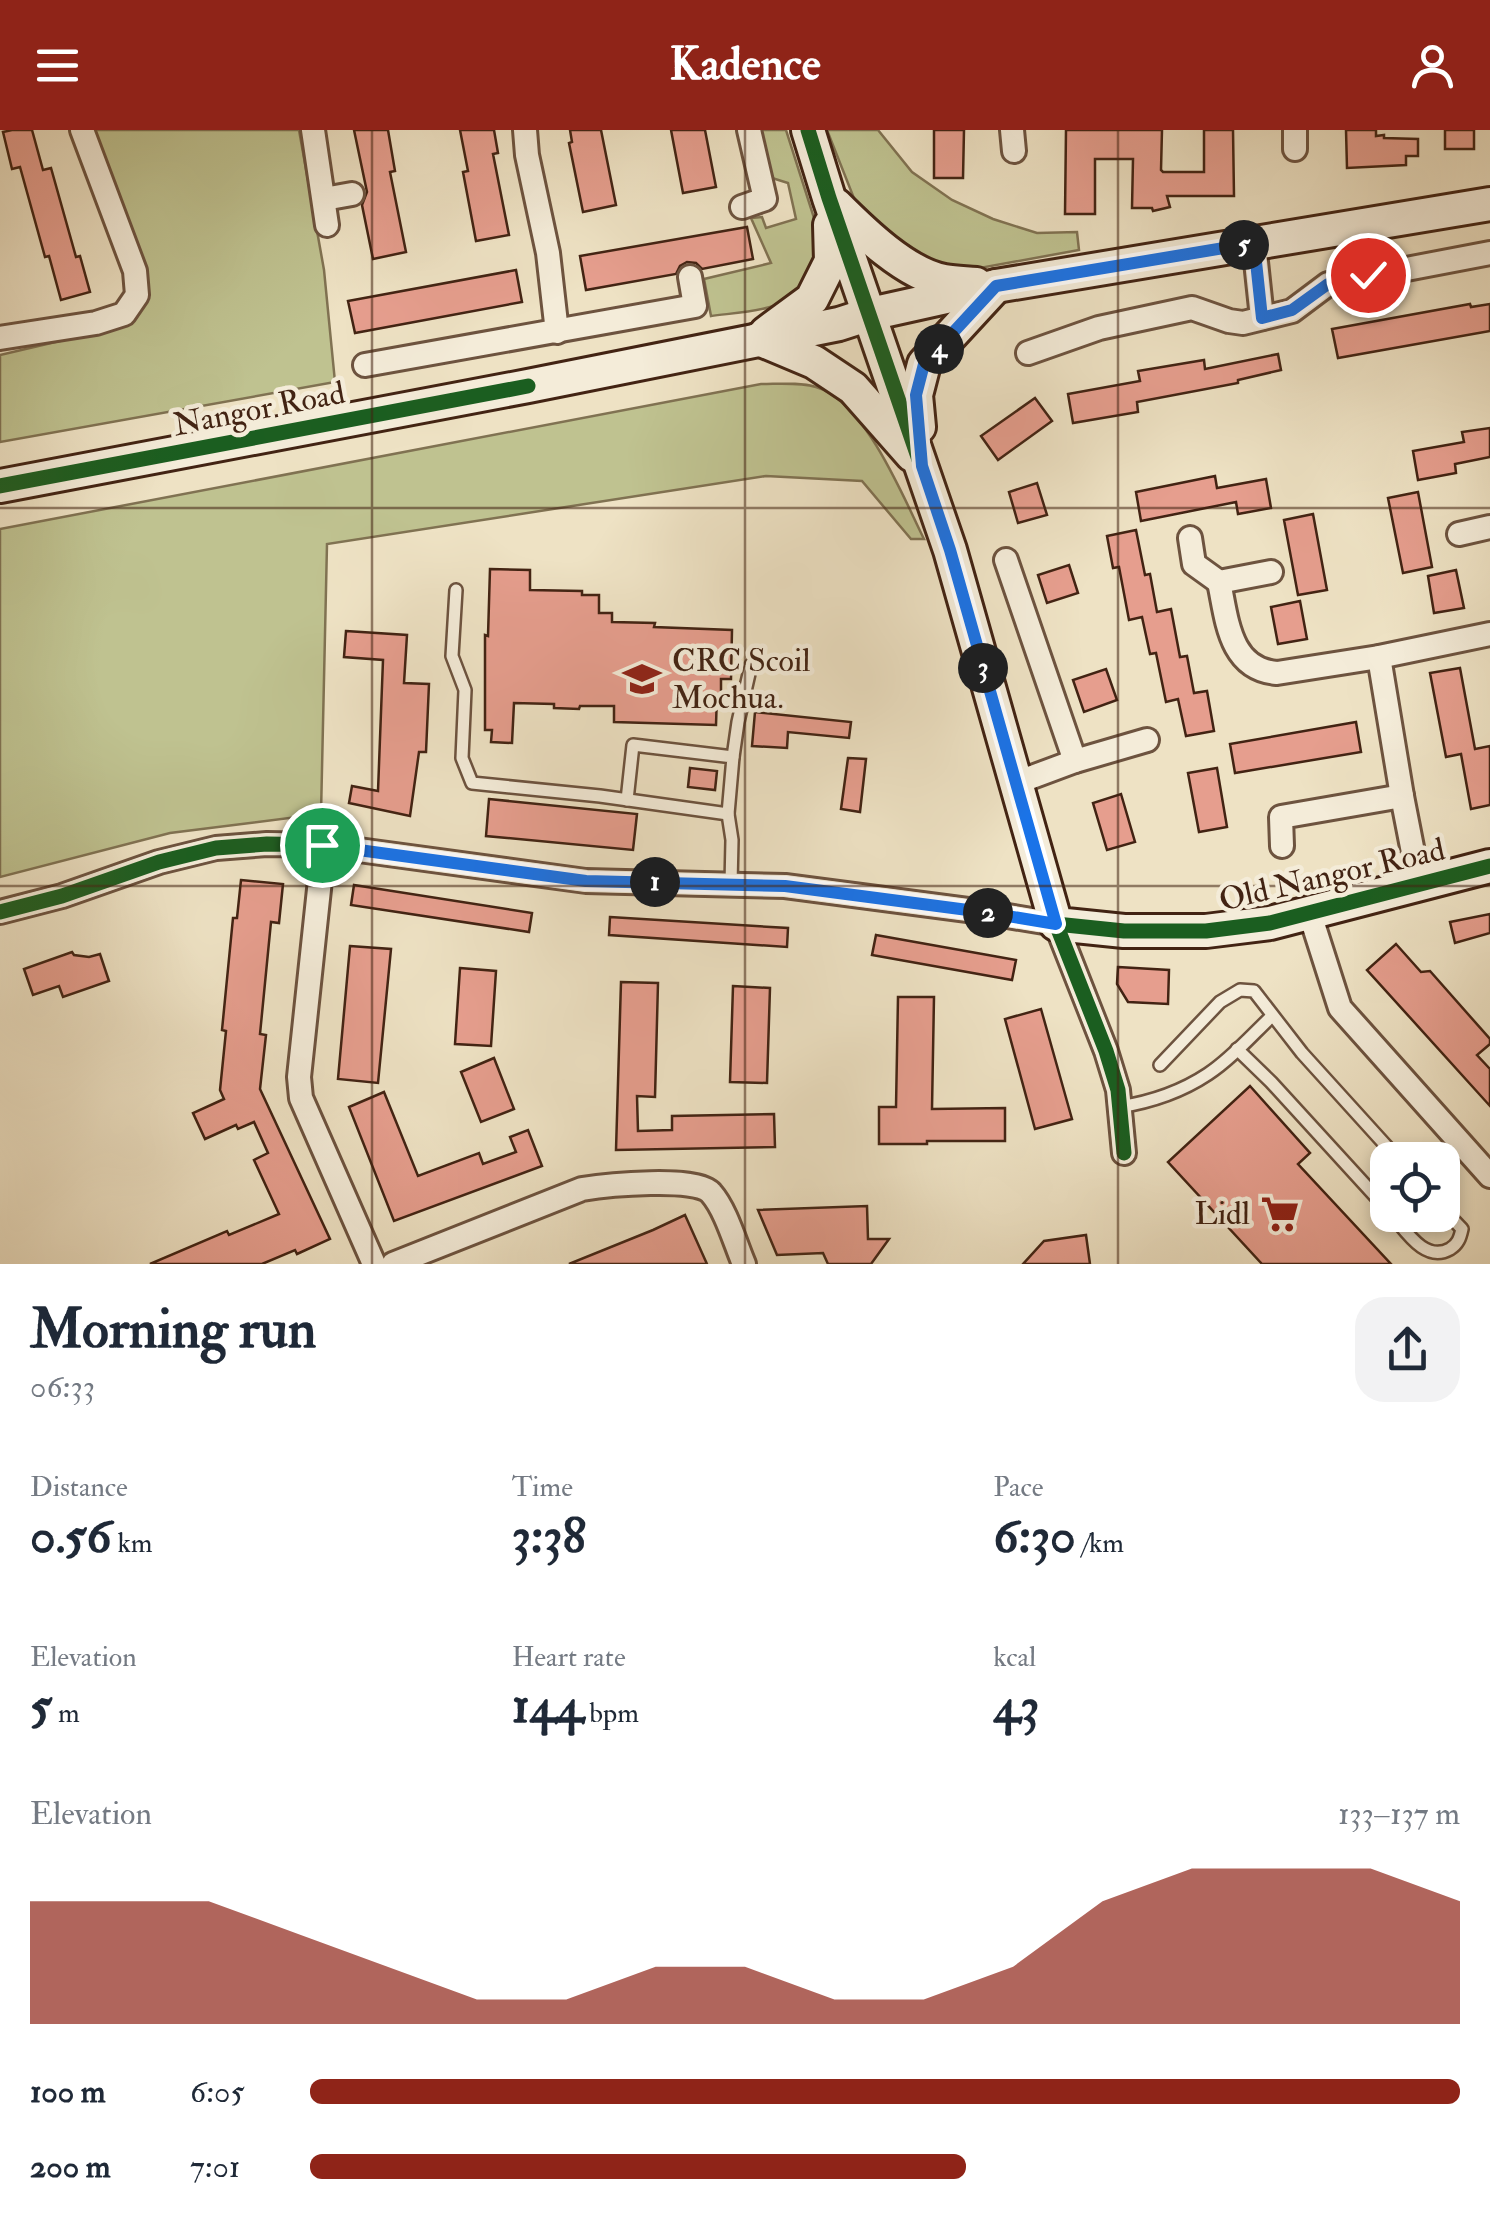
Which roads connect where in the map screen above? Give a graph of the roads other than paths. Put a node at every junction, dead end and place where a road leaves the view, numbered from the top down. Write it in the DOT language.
graph roads {
  1 [pos="82,130"];
  2 [pos="313,130"];
  3 [pos="525,130"];
  4 [pos="750,130"];
  5 [pos="808,130"];
  6 [pos="352,194"];
  7 [pos="829,198"];
  8 [pos="324,199"];
  9 [pos="1490,204"];
  10 [pos="742,207"];
  11 [pos="327,226"];
  12 [pos="1254,243"];
  13 [pos="1490,253"];
  14 [pos="690,276"];
  15 [pos="996,286"];
  16 [pos="870,314"];
  17 [pos="1262,318"];
  18 [pos="558,332"];
  19 [pos="0,338"];
  20 [pos="758,339"];
  21 [pos="362,340"];
  22 [pos="1028,353"];
  23 [pos="922,466"];
  24 [pos="0,486"];
  25 [pos="1490,527"];
  26 [pos="1459,534"];
  27 [pos="1190,538"];
  28 [pos="1006,560"];
  29 [pos="1271,572"];
  30 [pos="1219,582"];
  31 [pos="456,590"];
  32 [pos="1490,634"];
  33 [pos="1379,657"];
  34 [pos="751,664"];
  35 [pos="1147,740"];
  36 [pos="733,757"];
  37 [pos="1075,761"];
  38 [pos="1016,782"];
  39 [pos="1402,796"];
  40 [pos="627,800"];
  41 [pos="728,814"];
  42 [pos="1282,846"];
  43 [pos="1490,866"];
  44 [pos="320,880"];
  45 [pos="1419,883"];
  46 [pos="731,884"];
  47 [pos="0,912"];
  48 [pos="1310,914"];
  49 [pos="1056,924"];
  50 [pos="1272,1016"];
  51 [pos="1237,1049"];
  52 [pos="1160,1065"];
  53 [pos="1120,1107"];
  54 [pos="1383,1142"];
  55 [pos="1124,1153"];
  56 [pos="1487,1167"];
  57 [pos="1370,1190"];
  58 [pos="1460,1227"];
  59 [pos="1408,1232"];
  60 [pos="374,1264"];
  61 [pos="393,1264"];
  62 [pos="744,1264"];
  1 -- 19 [label="street"];
  2 -- 8 [label="street"];
  3 -- 18 [label="street"];
  4 -- 10 [label="street"];
  5 -- 7 [label="main road"];
  6 -- 8 [label="street"];
  7 -- 15 [label="main road"];
  7 -- 16 [label="main road"];
  7 -- 20 [label="main road"];
  8 -- 11 [label="street"];
  9 -- 12 [label="main road, Nangor Road"];
  12 -- 15 [label="main road, Nangor Road"];
  12 -- 17 [label="street"];
  13 -- 17 [label="street"];
  14 -- 18 [label="street"];
  15 -- 16 [label="main road, Nangor Road"];
  15 -- 23 [label="main road"];
  16 -- 20 [label="main road, Nangor Road"];
  16 -- 23 [label="main road"];
  17 -- 22 [label="street"];
  18 -- 21 [label="street"];
  20 -- 23 [label="main road"];
  20 -- 24 [label="main road, Nangor Road"];
  23 -- 38 [label="main road"];
  25 -- 26 [label="street"];
  27 -- 30 [label="street"];
  28 -- 37 [label="street"];
  29 -- 30 [label="street"];
  30 -- 33 [label="street"];
  31 -- 40 [label="lane"];
  32 -- 33 [label="street"];
  33 -- 39 [label="street"];
  34 -- 36 [label="lane"];
  35 -- 37 [label="street"];
  36 -- 40 [label="lane"];
  36 -- 41 [label="lane"];
  37 -- 38 [label="street"];
  38 -- 49 [label="main road"];
  39 -- 42 [label="street"];
  39 -- 45 [label="street"];
  40 -- 41 [label="lane"];
  41 -- 46 [label="lane"];
  43 -- 45 [label="main road, Old Nangor Road"];
  44 -- 60 [label="street"];
  45 -- 48 [label="main road, Old Nangor Road"];
  46 -- 47 [label="street, Old Nangor Road"];
  46 -- 49 [label="street, Old Nangor Road"];
  48 -- 49 [label="main road, Old Nangor Road"];
  48 -- 56 [label="street"];
  49 -- 53 [label="street"];
  50 -- 51 [label="lane"];
  50 -- 52 [label="lane"];
  50 -- 54 [label="lane"];
  51 -- 53 [label="lane"];
  51 -- 57 [label="lane"];
  53 -- 55 [label="street"];
  58 -- 59 [label="lane"];
  61 -- 62 [label="street"];
}
